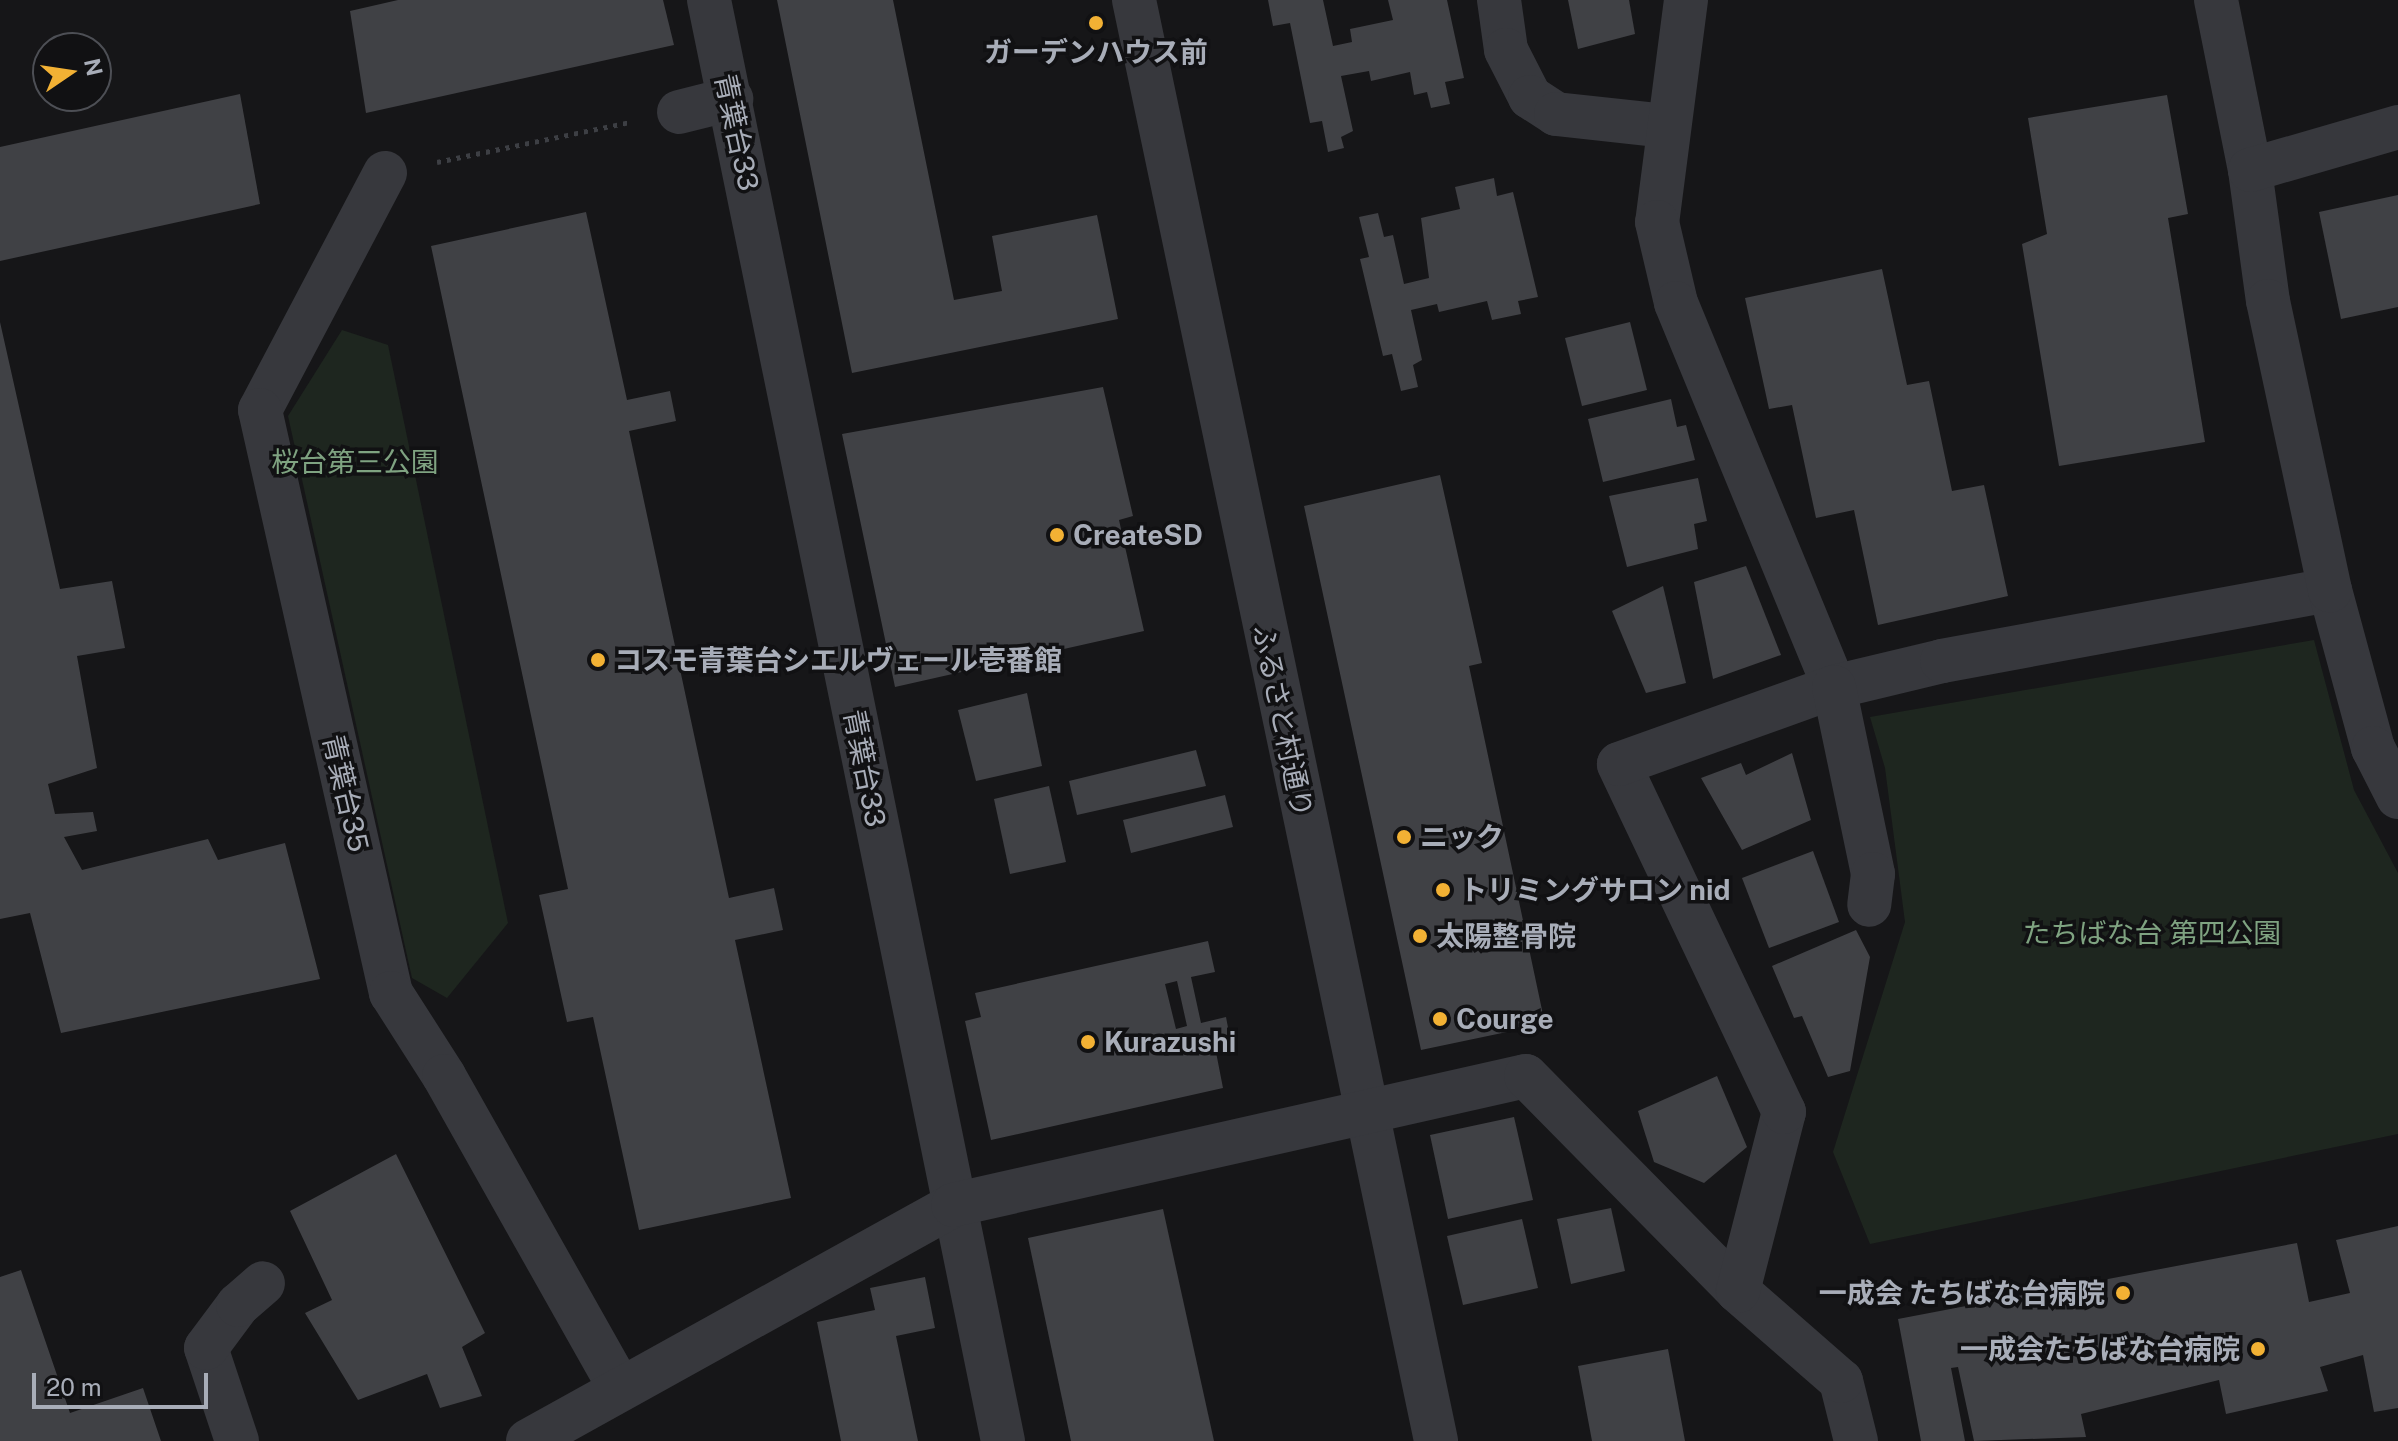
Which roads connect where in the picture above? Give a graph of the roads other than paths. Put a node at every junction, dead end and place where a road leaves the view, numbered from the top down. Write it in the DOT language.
graph roads {
  1 [pos="709,0"];
  2 [pos="1134,0"];
  3 [pos="1499,0"];
  4 [pos="1686,0"];
  5 [pos="2216,0"];
  6 [pos="731,99"];
  7 [pos="679,112"];
  8 [pos="1667,126"];
  9 [pos="2398,127"];
  10 [pos="2250,170"];
  11 [pos="385,173"];
  12 [pos="2330,590"];
  13 [pos="1834,687"];
  14 [pos="2382,720"];
  15 [pos="2398,797"];
  16 [pos="1869,905"];
  17 [pos="1364,1113"];
  18 [pos="953,1205"];
  19 [pos="263,1283"];
  20 [pos="1738,1291"];
  21 [pos="619,1387"];
  22 [pos="237,1441"];
  23 [pos="528,1441"];
  24 [pos="1003,1441"];
  25 [pos="1436,1441"];
  26 [pos="1856,1441"];
  1 -- 6 [label="street, 青葉台33"];
  2 -- 17 [label="street, ふるさと村通り"];
  3 -- 8 [label="street"];
  4 -- 8 [label="street"];
  5 -- 10 [label="street"];
  6 -- 7 [label="street"];
  6 -- 18 [label="street, 青葉台33"];
  8 -- 13 [label="street"];
  9 -- 10 [label="street"];
  10 -- 12 [label="street"];
  11 -- 21 [label="street, 青葉台35"];
  12 -- 13 [label="street"];
  12 -- 14 [label="street"];
  13 -- 16 [label="street"];
  13 -- 20 [label="street"];
  14 -- 15 [label="street"];
  17 -- 18 [label="street"];
  17 -- 20 [label="street"];
  17 -- 25 [label="street, ふるさと村通り"];
  18 -- 21 [label="street"];
  18 -- 24 [label="street, 青葉台33"];
  19 -- 22 [label="street"];
  20 -- 26 [label="street"];
  21 -- 23 [label="street"];
}
